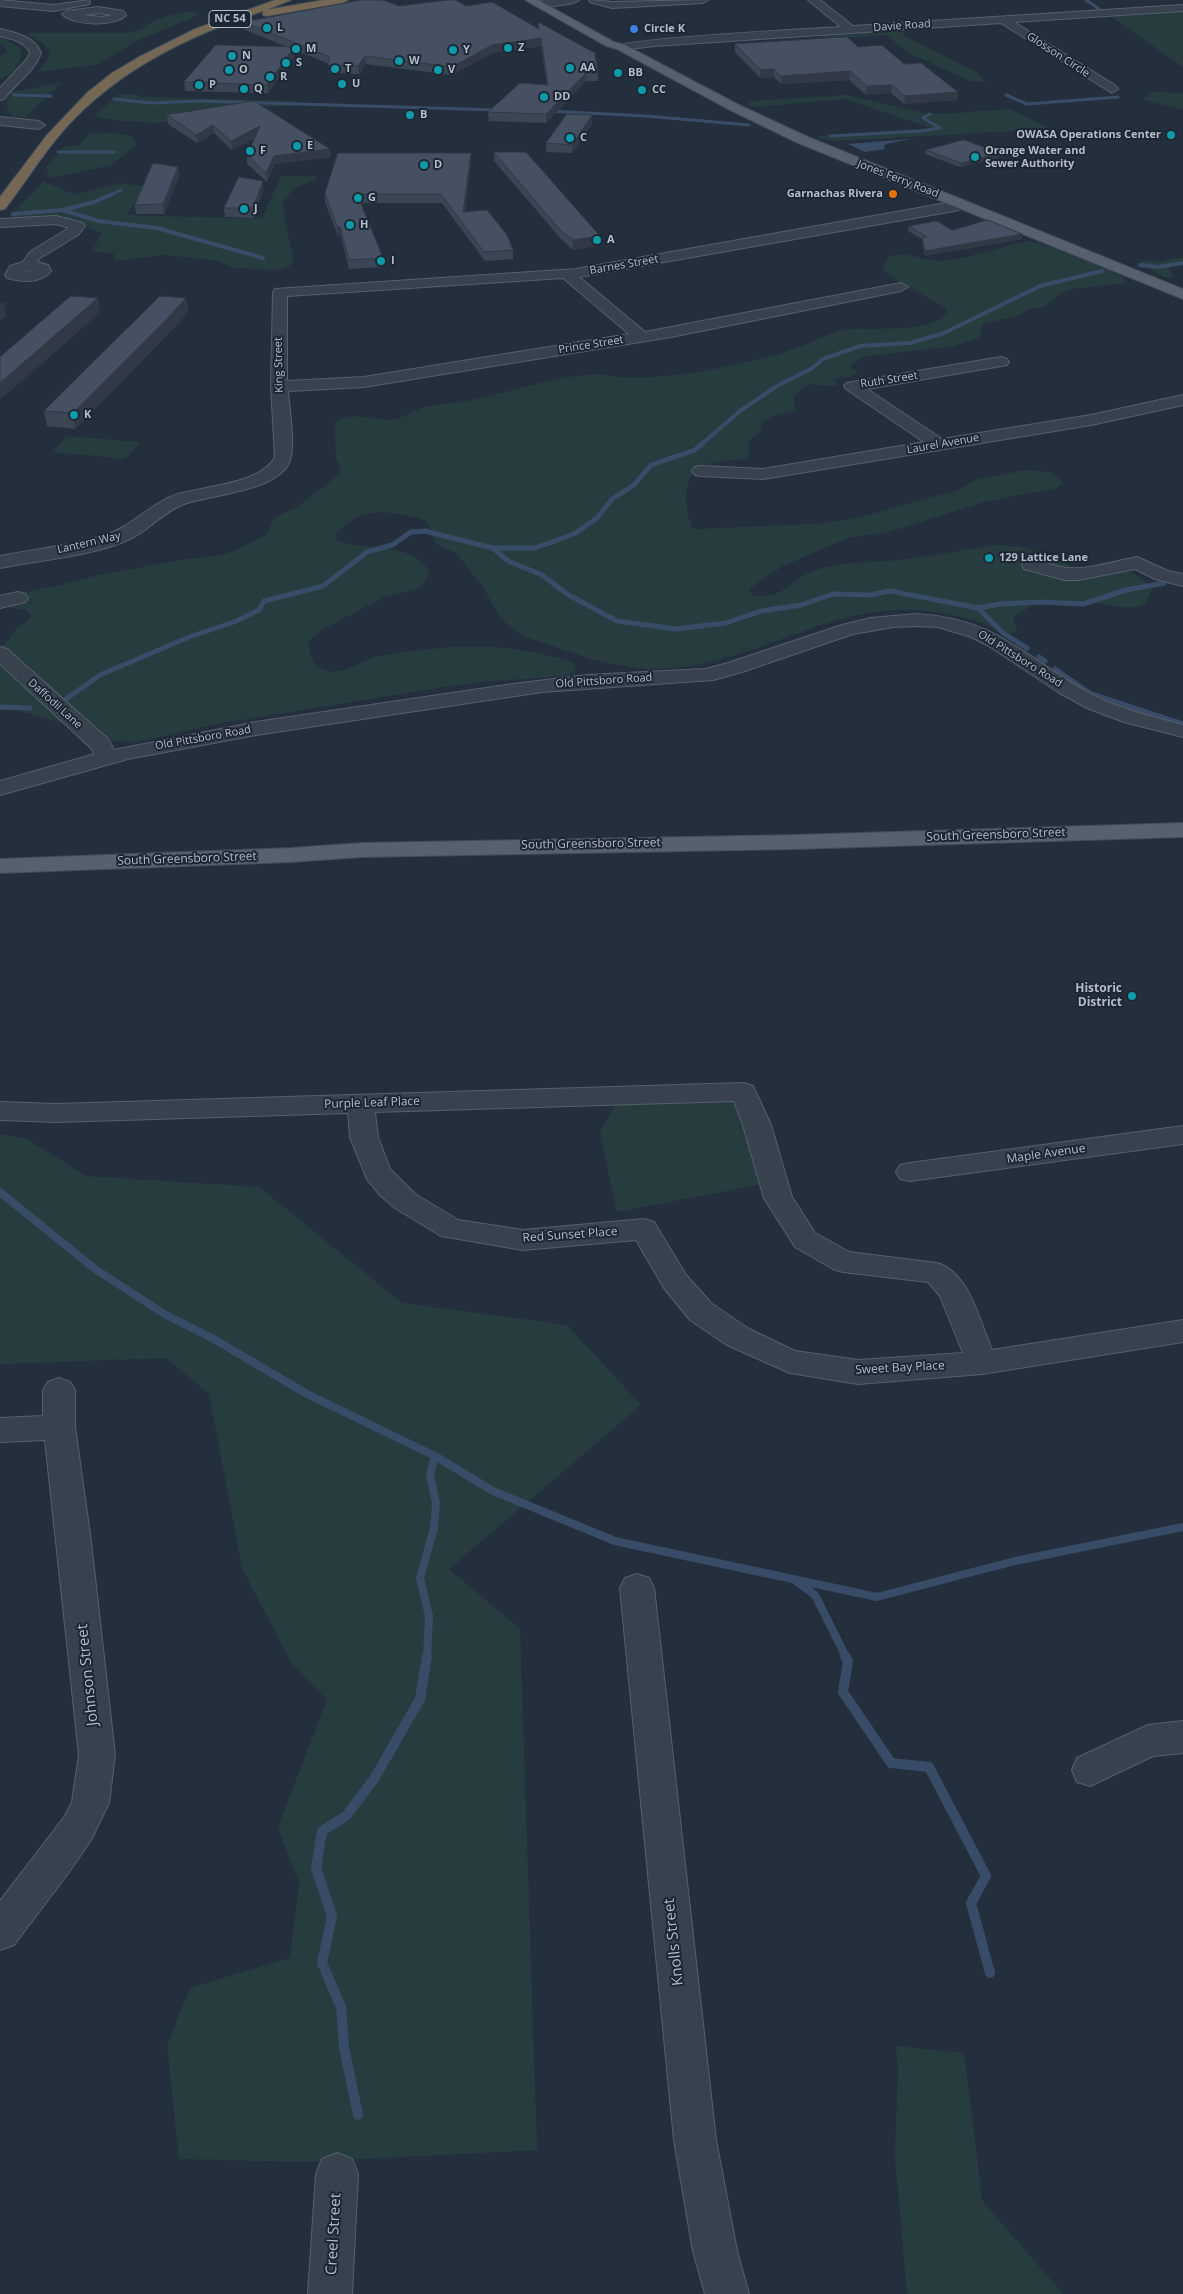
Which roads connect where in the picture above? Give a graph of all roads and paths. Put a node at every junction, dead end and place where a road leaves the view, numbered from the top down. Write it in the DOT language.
graph roads {
  1 [pos="92,0"];
  2 [pos="251,0"];
  3 [pos="262,0"];
  4 [pos="286,0"];
  5 [pos="343,0"];
  6 [pos="574,0"];
  7 [pos="594,0"];
  8 [pos="703,0"];
  9 [pos="813,0"];
  10 [pos="1178,0"];
  11 [pos="552,1"];
  12 [pos="534,2"];
  13 [pos="0,3"];
  14 [pos="1183,3"];
  15 [pos="1009,7"];
  16 [pos="1183,8"];
  17 [pos="62,10"];
  18 [pos="40,19"];
  19 [pos="208,19"];
  20 [pos="1027,19"];
  21 [pos="1003,20"];
  22 [pos="24,26"];
  23 [pos="851,30"];
  24 [pos="2,33"];
  25 [pos="176,43"];
  26 [pos="621,47"];
  27 [pos="98,75"];
  28 [pos="1112,89"];
  29 [pos="0,96"];
  30 [pos="64,108"];
  31 [pos="51,113"];
  32 [pos="0,121"];
  33 [pos="39,125"];
  34 [pos="60,128"];
  35 [pos="30,136"];
  36 [pos="46,146"];
  37 [pos="963,204"];
  38 [pos="0,206"];
  39 [pos="0,224"];
  40 [pos="28,265"];
  41 [pos="566,273"];
  42 [pos="901,287"];
  43 [pos="280,292"];
  44 [pos="1183,294"];
  45 [pos="642,337"];
  46 [pos="1001,362"];
  47 [pos="279,386"];
  48 [pos="1183,400"];
  49 [pos="282,439"];
  50 [pos="938,445"];
  51 [pos="701,471"];
  52 [pos="0,562"];
  53 [pos="1031,564"];
  54 [pos="1183,580"];
  55 [pos="0,653"];
  56 [pos="1183,731"];
  57 [pos="107,756"];
  58 [pos="0,788"];
  59 [pos="1183,830"];
  60 [pos="0,866"];
  61 [pos="361,1104"];
  62 [pos="0,1111"];
  63 [pos="1183,1136"];
  64 [pos="910,1172"];
  65 [pos="644,1229"];
  66 [pos="1183,1332"];
  67 [pos="982,1364"];
  68 [pos="59,1390"];
  69 [pos="59,1427"];
  70 [pos="0,1430"];
  71 [pos="637,1588"];
  72 [pos="1183,1737"];
  73 [pos="1090,1770"];
  74 [pos="0,1932"];
  75 [pos="337,2174"];
  76 [pos="330,2294"];
  77 [pos="727,2294"];
  1 -- 17 [label="street"];
  2 -- 19 [label="highway"];
  3 -- 19 [label="highway, NC 54"];
  4 -- 25 [label="highway, NC 54"];
  5 -- 25 [label="highway"];
  6 -- 11 [label="street"];
  7 -- 8 [label="street"];
  9 -- 23 [label="street"];
  10 -- 14 [label="street"];
  11 -- 12 [label="street"];
  11 -- 26 [label="main road, Jones Ferry Road"];
  12 -- 26 [label="main road, Jones Ferry Road"];
  13 -- 17 [label="street"];
  15 -- 20 [label="street"];
  16 -- 20 [label="street, Davie Road"];
  17 -- 18 [label="street"];
  19 -- 27 [label="highway, NC 54"];
  20 -- 21 [label="street, Davie Road"];
  21 -- 23 [label="street, Davie Road"];
  21 -- 28 [label="street, Glosson Circle"];
  22 -- 24 [label="street"];
  23 -- 26 [label="street, Davie Road"];
  24 -- 29 [label="street"];
  25 -- 34 [label="highway, NC 54"];
  26 -- 37 [label="main road, Jones Ferry Road"];
  30 -- 34 [label="highway"];
  31 -- 33 [label="highway"];
  32 -- 33 [label="street"];
  33 -- 35 [label="highway"];
  33 -- 36 [label="highway"];
  34 -- 36 [label="highway, NC 54"];
  36 -- 38 [label="highway, NC 54"];
  37 -- 41 [label="street, Barnes Street"];
  37 -- 44 [label="main road, Jones Ferry Road"];
  39 -- 40 [label="street"];
  41 -- 43 [label="street, Barnes Street"];
  41 -- 45 [label="street"];
  42 -- 45 [label="street, Prince Street"];
  43 -- 47 [label="street, King Street"];
  45 -- 47 [label="street, Prince Street"];
  46 -- 50 [label="street, Ruth Street"];
  47 -- 49 [label="street, King Street"];
  48 -- 50 [label="street, Laurel Avenue"];
  49 -- 52 [label="street, Lantern Way"];
  50 -- 51 [label="street, Laurel Avenue"];
  53 -- 54 [label="street"];
  55 -- 57 [label="street, Daffodil Lane"];
  56 -- 57 [label="street, Old Pittsboro Road"];
  57 -- 58 [label="street, Old Pittsboro Road"];
  59 -- 60 [label="main road, South Greensboro Street"];
  61 -- 62 [label="street, Purple Leaf Place"];
  61 -- 65 [label="street, Red Sunset Place"];
  61 -- 67 [label="street, Purple Leaf Place"];
  63 -- 64 [label="street, Maple Avenue"];
  65 -- 67 [label="street, Sweet Bay Place"];
  66 -- 67 [label="street, Sweet Bay Place"];
  68 -- 69 [label="street, Johnson Street"];
  69 -- 70 [label="street"];
  69 -- 74 [label="street, Johnson Street"];
  71 -- 77 [label="street, Knolls Street"];
  72 -- 73 [label="street"];
  75 -- 76 [label="street, Creel Street"];
}
